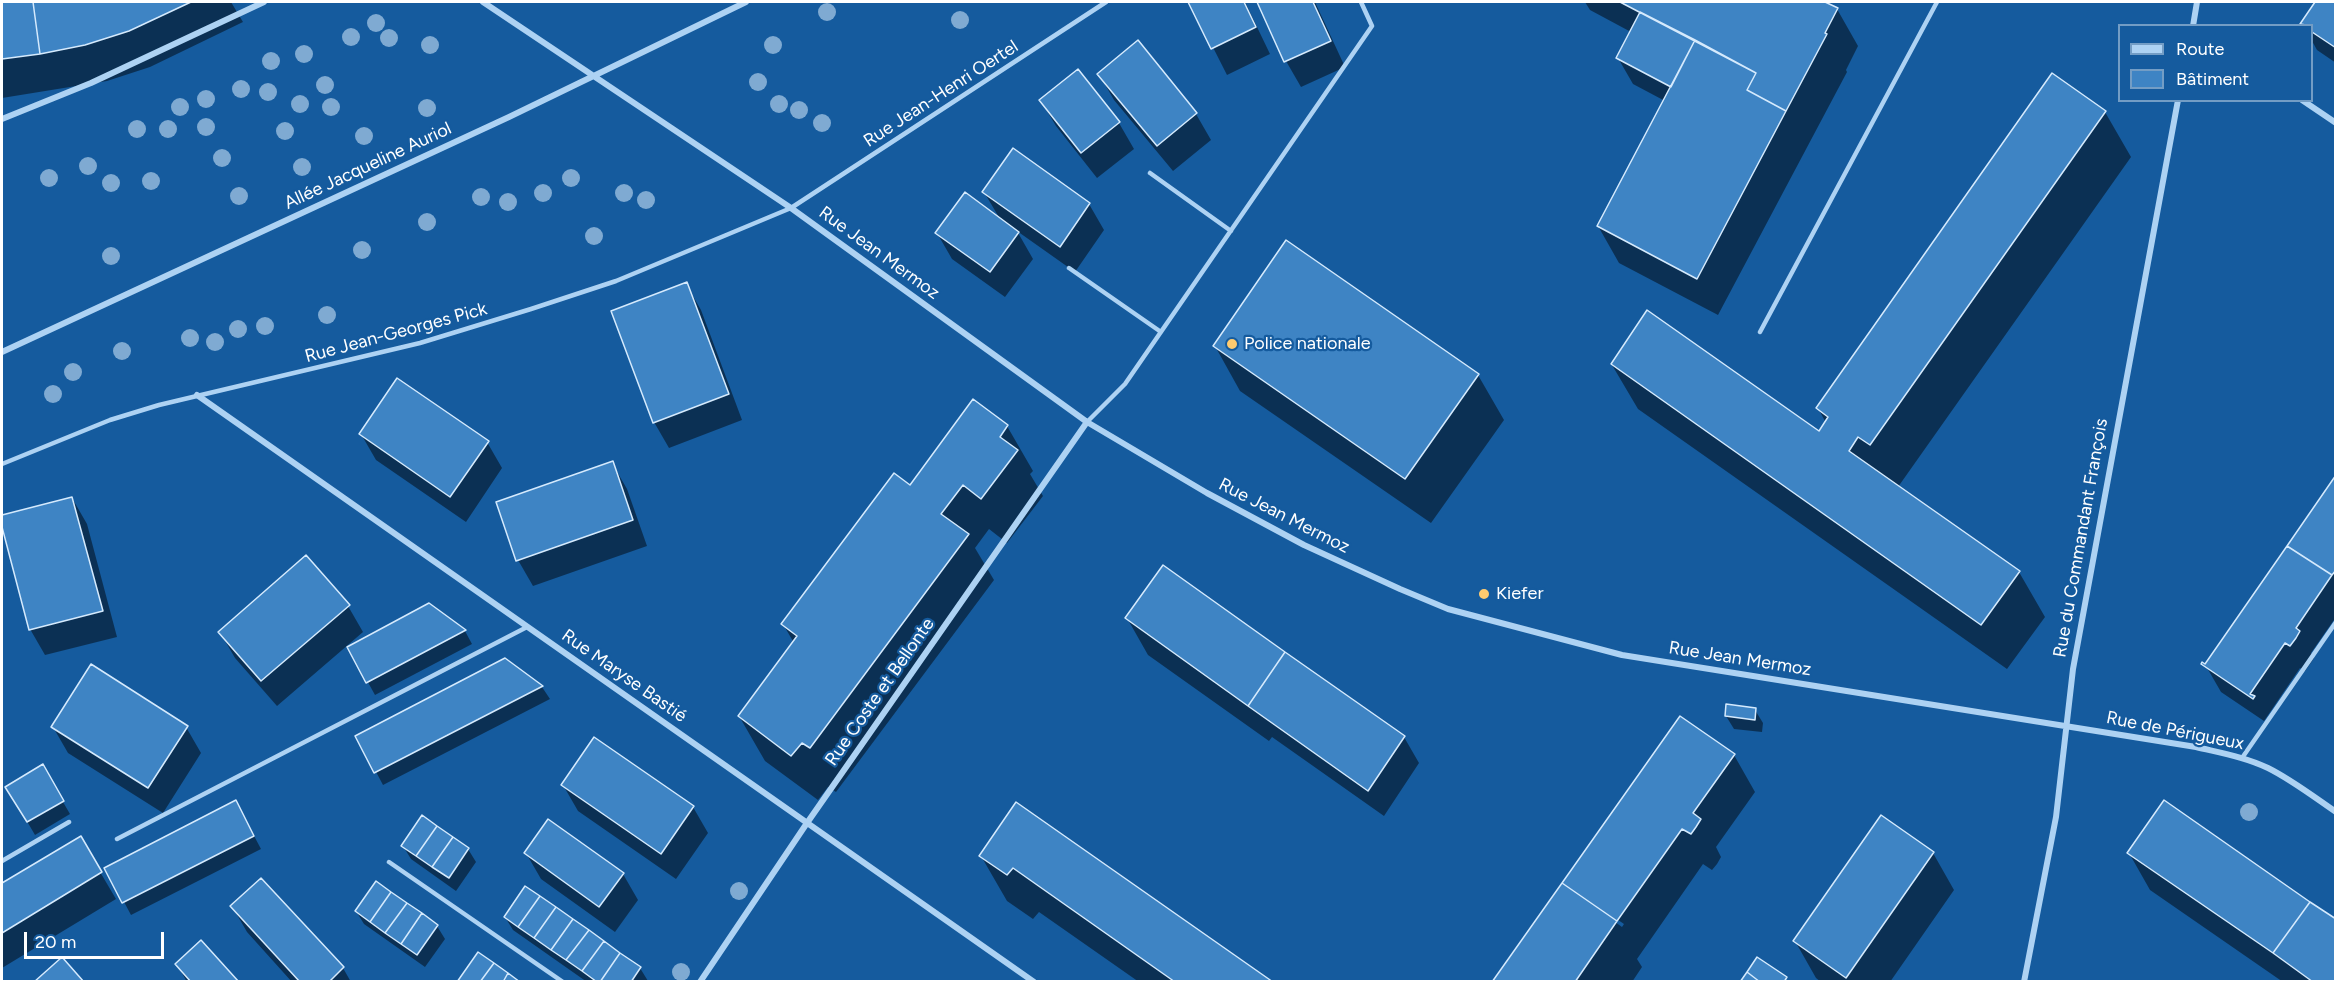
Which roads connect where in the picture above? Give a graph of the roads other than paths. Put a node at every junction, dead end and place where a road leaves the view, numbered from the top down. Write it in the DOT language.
graph roads {
  1 [pos="264,2"];
  2 [pos="483,2"];
  3 [pos="746,2"];
  4 [pos="1106,2"];
  5 [pos="1361,2"];
  6 [pos="1937,2"];
  7 [pos="2197,2"];
  8 [pos="2193,24"];
  9 [pos="594,76"];
  10 [pos="2178,102"];
  11 [pos="2305,102"];
  12 [pos="2,119"];
  13 [pos="2336,123"];
  14 [pos="1150,172"];
  15 [pos="791,208"];
  16 [pos="1231,231"];
  17 [pos="1069,268"];
  18 [pos="1161,332"];
  19 [pos="1760,332"];
  20 [pos="2,352"];
  21 [pos="197,395"];
  22 [pos="1087,422"];
  23 [pos="2,464"];
  24 [pos="2336,622"];
  25 [pos="527,627"];
  26 [pos="2068,726"];
  27 [pos="2242,758"];
  28 [pos="2336,812"];
  29 [pos="69,822"];
  30 [pos="807,823"];
  31 [pos="117,839"];
  32 [pos="2,861"];
  33 [pos="389,862"];
  34 [pos="563,981"];
  35 [pos="700,981"];
  36 [pos="1034,981"];
  37 [pos="2024,981"];
  1 -- 12 [label="street"];
  2 -- 9 [label="street, Rue Jean Mermoz"];
  3 -- 9 [label="street, Allée Jacqueline Auriol"];
  4 -- 15 [label="lane, Rue Jean-Henri Oertel"];
  5 -- 16 [label="lane"];
  6 -- 19 [label="lane"];
  7 -- 8 [label="street"];
  9 -- 15 [label="street, Rue Jean Mermoz"];
  9 -- 20 [label="street, Allée Jacqueline Auriol"];
  10 -- 26 [label="street, Rue du Commandant François"];
  11 -- 13 [label="street"];
  14 -- 16 [label="lane"];
  15 -- 21 [label="lane, Rue Jean-Georges Pick"];
  15 -- 22 [label="street, Rue Jean Mermoz"];
  16 -- 18 [label="lane"];
  17 -- 18 [label="lane"];
  18 -- 22 [label="lane"];
  21 -- 23 [label="lane, Rue Jean-Georges Pick"];
  21 -- 25 [label="street, Rue Maryse Bastié"];
  22 -- 26 [label="street, Rue Jean Mermoz"];
  22 -- 30 [label="street, Rue Coste et Bellonte"];
  24 -- 27 [label="lane"];
  25 -- 30 [label="street, Rue Maryse Bastié"];
  25 -- 31 [label="lane"];
  26 -- 27 [label="street, Rue de Périgueux"];
  26 -- 37 [label="street, Rue du Commandant François"];
  27 -- 28 [label="street, Rue de Périgueux"];
  29 -- 32 [label="lane"];
  30 -- 35 [label="street, Rue Coste et Bellonte"];
  30 -- 36 [label="street, Rue Maryse Bastié"];
  33 -- 34 [label="lane"];
}
